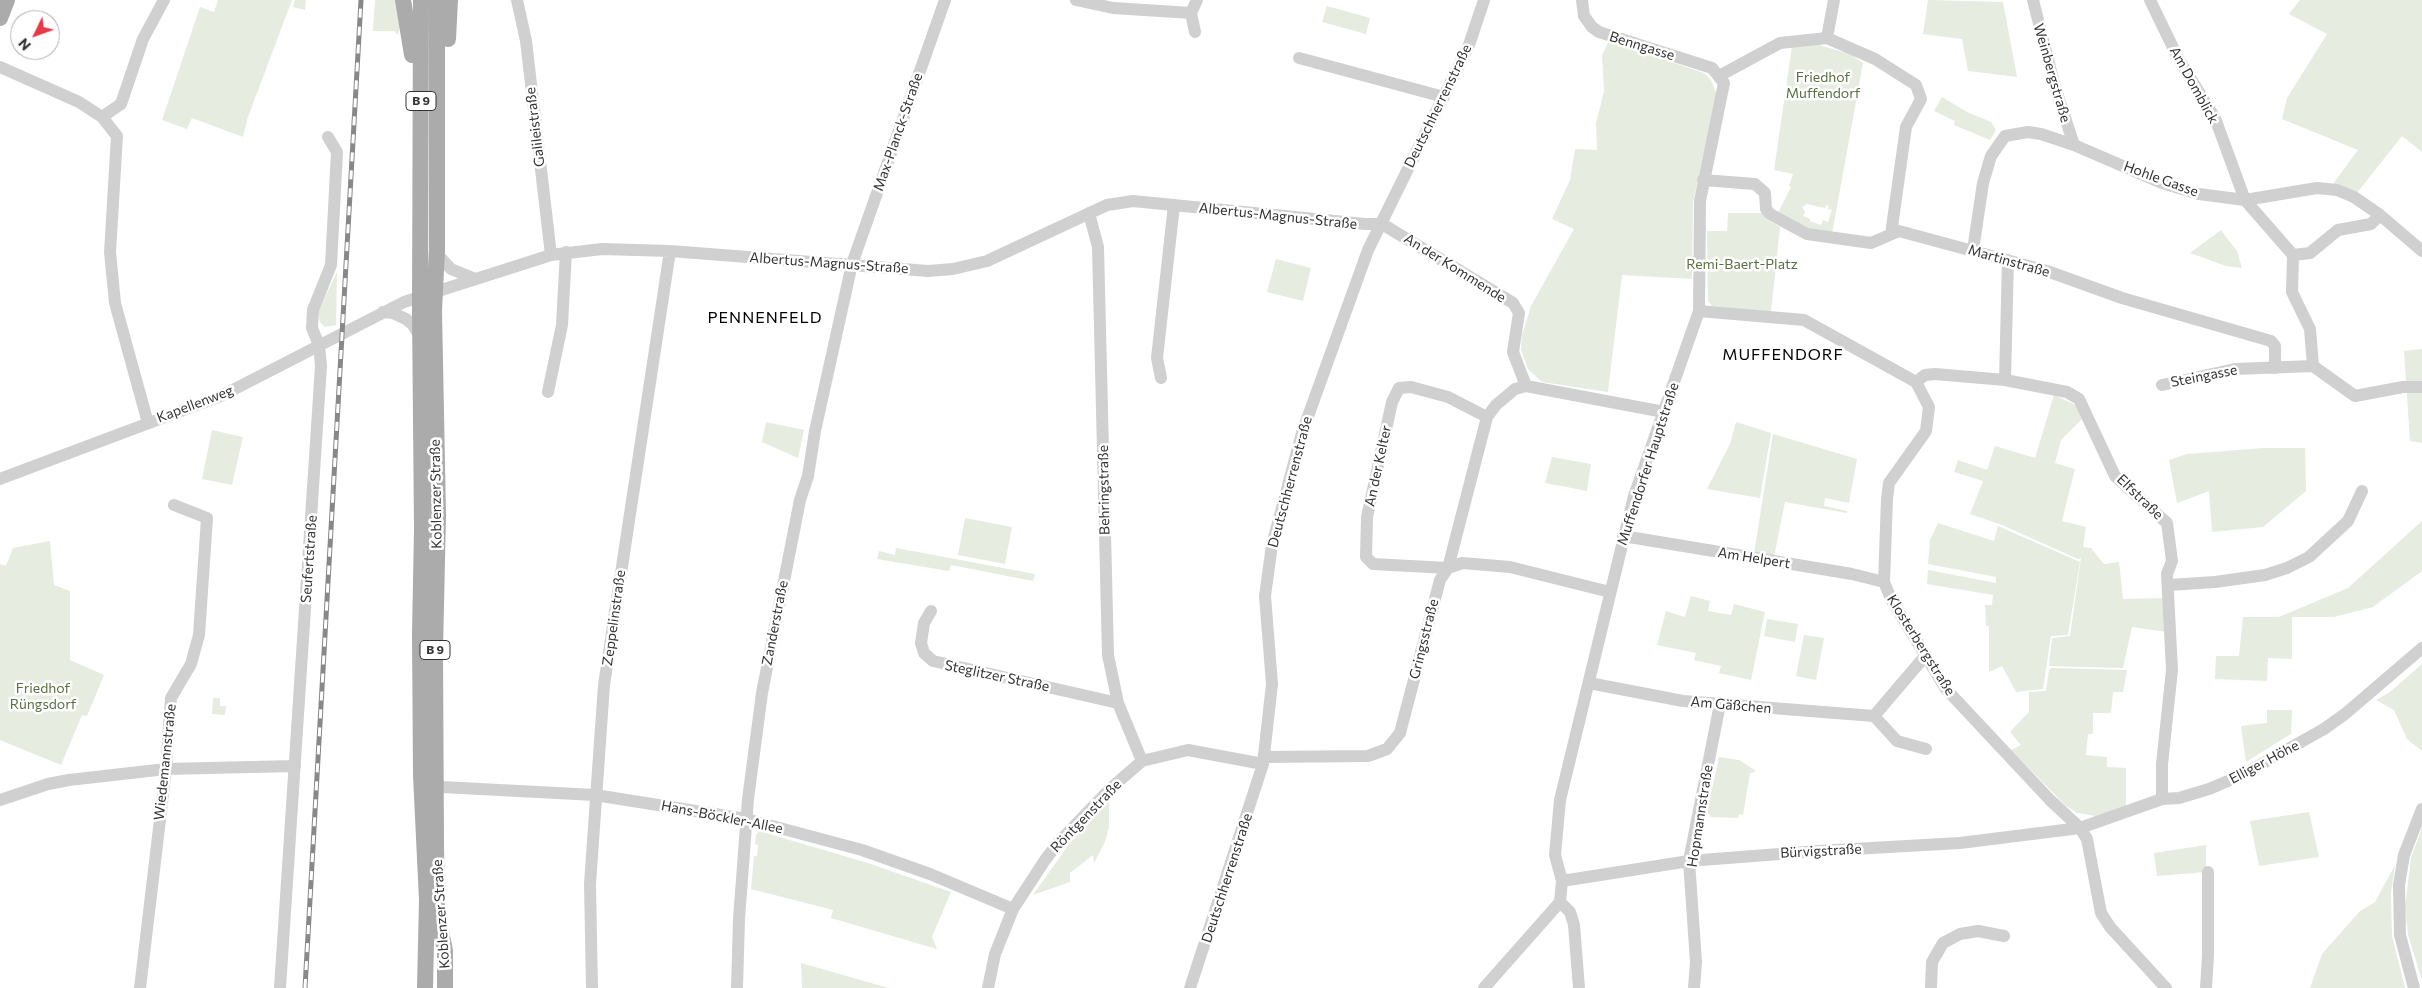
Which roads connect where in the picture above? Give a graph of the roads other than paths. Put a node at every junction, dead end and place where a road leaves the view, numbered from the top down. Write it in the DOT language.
graph roads {
  1 [pos="7,0"];
  2 [pos="164,0"];
  3 [pos="403,0"];
  4 [pos="421,0"];
  5 [pos="437,0"];
  6 [pos="450,0"];
  7 [pos="517,0"];
  8 [pos="945,0"];
  9 [pos="1076,0"];
  10 [pos="1197,0"];
  11 [pos="1484,0"];
  12 [pos="1582,0"];
  13 [pos="1834,0"];
  14 [pos="2033,0"];
  15 [pos="2150,0"];
  16 [pos="1191,13"];
  17 [pos="0,18"];
  18 [pos="1196,32"];
  19 [pos="1827,38"];
  20 [pos="1299,58"];
  21 [pos="0,66"];
  22 [pos="1719,76"];
  23 [pos="1444,97"];
  24 [pos="102,117"];
  25 [pos="437,133"];
  26 [pos="328,137"];
  27 [pos="2074,145"];
  28 [pos="1703,180"];
  29 [pos="421,186"];
  30 [pos="2245,200"];
  31 [pos="1174,206"];
  32 [pos="1089,213"];
  33 [pos="2380,215"];
  34 [pos="1382,224"];
  35 [pos="1891,234"];
  36 [pos="437,250"];
  37 [pos="1973,250"];
  38 [pos="670,251"];
  39 [pos="2422,251"];
  40 [pos="566,252"];
  41 [pos="551,255"];
  42 [pos="2293,255"];
  43 [pos="2008,260"];
  44 [pos="852,264"];
  45 [pos="473,278"];
  46 [pos="428,293"];
  47 [pos="1700,311"];
  48 [pos="383,312"];
  49 [pos="420,338"];
  50 [pos="319,345"];
  51 [pos="2313,366"];
  52 [pos="2275,368"];
  53 [pos="1161,378"];
  54 [pos="2005,380"];
  55 [pos="1916,382"];
  56 [pos="2162,385"];
  57 [pos="1526,386"];
  58 [pos="2422,386"];
  59 [pos="548,392"];
  60 [pos="1664,412"];
  61 [pos="1487,417"];
  62 [pos="148,423"];
  63 [pos="0,480"];
  64 [pos="2362,491"];
  65 [pos="174,505"];
  66 [pos="1623,536"];
  67 [pos="1448,568"];
  68 [pos="1884,582"];
  69 [pos="2169,585"];
  70 [pos="1610,592"];
  71 [pos="931,611"];
  72 [pos="2422,648"];
  73 [pos="1926,654"];
  74 [pos="1589,683"];
  75 [pos="1118,702"];
  76 [pos="1720,704"];
  77 [pos="1874,716"];
  78 [pos="1926,749"];
  79 [pos="1142,761"];
  80 [pos="1263,761"];
  81 [pos="295,766"];
  82 [pos="166,769"];
  83 [pos="421,775"];
  84 [pos="436,786"];
  85 [pos="595,795"];
  86 [pos="2162,799"];
  87 [pos="0,800"];
  88 [pos="2422,809"];
  89 [pos="746,819"];
  90 [pos="2080,828"];
  91 [pos="1689,861"];
  92 [pos="2208,872"];
  93 [pos="1562,881"];
  94 [pos="1560,902"];
  95 [pos="432,905"];
  96 [pos="1013,910"];
  97 [pos="2004,936"];
  98 [pos="140,988"];
  99 [pos="280,988"];
  100 [pos="424,988"];
  101 [pos="433,988"];
  102 [pos="438,988"];
  103 [pos="445,988"];
  104 [pos="592,988"];
  105 [pos="737,988"];
  106 [pos="988,988"];
  107 [pos="1190,988"];
  108 [pos="1484,988"];
  109 [pos="1579,988"];
  110 [pos="1694,988"];
  111 [pos="1931,988"];
  112 [pos="2166,988"];
  113 [pos="2206,988"];
  114 [pos="2414,988"];
  1 -- 17 [label="main road"];
  2 -- 24 [label="street"];
  3 -- 29 [label="main road"];
  4 -- 29 [label="main road, Koblenzer Straße / B 9"];
  5 -- 25 [label="main road, Koblenzer Straße / B 9"];
  6 -- 25 [label="main road"];
  7 -- 41 [label="street, Galileistraße"];
  8 -- 44 [label="street, Max-Planck-Straße"];
  9 -- 16 [label="street"];
  10 -- 16 [label="street"];
  11 -- 23 [label="street, Deutschherrenstraße"];
  12 -- 22 [label="street, Benngasse"];
  13 -- 19 [label="street"];
  14 -- 27 [label="street, Weinbergstraße"];
  15 -- 30 [label="street, Am Domblick"];
  16 -- 18 [label="street"];
  19 -- 22 [label="street"];
  19 -- 35 [label="street"];
  20 -- 23 [label="street"];
  21 -- 24 [label="street"];
  22 -- 28 [label="street, Muffendorfer Hauptstraße"];
  23 -- 34 [label="street, Deutschherrenstraße"];
  24 -- 62 [label="street"];
  25 -- 36 [label="main road, Koblenzer Straße / B 9"];
  26 -- 50 [label="street, Seufertstraße"];
  27 -- 30 [label="street, Hohle Gasse"];
  27 -- 37 [label="street, Hohle Gasse"];
  28 -- 35 [label="street, Martinstraße"];
  28 -- 47 [label="street, Muffendorfer Hauptstraße"];
  29 -- 46 [label="main road, Koblenzer Straße / B 9"];
  30 -- 33 [label="street, Hohle Gasse"];
  30 -- 42 [label="street"];
  31 -- 32 [label="street, Albertus-Magnus-Straße"];
  31 -- 34 [label="street, Albertus-Magnus-Straße"];
  31 -- 53 [label="street"];
  32 -- 44 [label="street, Albertus-Magnus-Straße"];
  32 -- 75 [label="street, Behringstraße"];
  33 -- 39 [label="street, Hohle Gasse"];
  33 -- 42 [label="street"];
  34 -- 57 [label="street, An der Kommende"];
  34 -- 80 [label="street, Deutschherrenstraße"];
  35 -- 37 [label="street, Martinstraße"];
  36 -- 45 [label="street"];
  36 -- 46 [label="main road, Koblenzer Straße / B 9"];
  37 -- 43 [label="street, Martinstraße"];
  38 -- 40 [label="street, Albertus-Magnus-Straße"];
  38 -- 44 [label="street, Albertus-Magnus-Straße"];
  38 -- 85 [label="street, Zeppelinstraße"];
  40 -- 41 [label="street, Albertus-Magnus-Straße"];
  40 -- 59 [label="street"];
  41 -- 45 [label="street, Albertus-Magnus-Straße"];
  42 -- 51 [label="street"];
  43 -- 52 [label="street, Martinstraße"];
  43 -- 54 [label="street"];
  44 -- 89 [label="street, Zanderstraße"];
  45 -- 46 [label="street, Albertus-Magnus-Straße"];
  46 -- 48 [label="street, Kapellenweg"];
  46 -- 49 [label="main road, Koblenzer Straße / B 9"];
  46 -- 84 [label="main road, Koblenzer Straße / B 9"];
  47 -- 55 [label="street"];
  47 -- 60 [label="street, Muffendorfer Hauptstraße"];
  48 -- 49 [label="street"];
  48 -- 50 [label="street, Kapellenweg"];
  49 -- 83 [label="main road, Koblenzer Straße / B 9"];
  50 -- 62 [label="street, Kapellenweg"];
  50 -- 81 [label="street, Seufertstraße"];
  51 -- 52 [label="street"];
  51 -- 58 [label="street"];
  52 -- 56 [label="street, Steingasse"];
  54 -- 55 [label="street, Elfstraße"];
  54 -- 69 [label="street, Elfstraße"];
  55 -- 68 [label="street, Klosterbergstraße"];
  57 -- 60 [label="street"];
  57 -- 61 [label="street"];
  60 -- 66 [label="street, Muffendorfer Hauptstraße"];
  61 -- 67 [label="street, Gringsstraße"];
  61 -- 67 [label="street, An der Kelter"];
  62 -- 63 [label="street, Kapellenweg"];
  64 -- 69 [label="street"];
  65 -- 82 [label="street, Wiedemannstraße"];
  66 -- 68 [label="street, Am Helpert"];
  66 -- 70 [label="street, Muffendorfer Hauptstraße"];
  67 -- 70 [label="street"];
  67 -- 80 [label="street, Gringsstraße"];
  68 -- 73 [label="street, Klosterbergstraße"];
  69 -- 86 [label="street, Elfstraße"];
  70 -- 74 [label="street, Muffendorfer Hauptstraße"];
  71 -- 75 [label="street, Steglitzer Straße"];
  72 -- 86 [label="street, Elliger Höhe"];
  73 -- 77 [label="street"];
  73 -- 90 [label="street, Klosterbergstraße"];
  74 -- 76 [label="street, Am Gäßchen"];
  74 -- 93 [label="street, Muffendorfer Hauptstraße"];
  75 -- 79 [label="street, Behringstraße"];
  76 -- 77 [label="street, Am Gäßchen"];
  76 -- 91 [label="street, Hopmannstraße"];
  77 -- 78 [label="street"];
  79 -- 80 [label="street, Röntgenstraße"];
  79 -- 96 [label="street, Röntgenstraße"];
  80 -- 107 [label="street, Deutschherrenstraße"];
  81 -- 82 [label="street"];
  81 -- 99 [label="street, Seufertstraße"];
  82 -- 87 [label="street"];
  82 -- 98 [label="street, Wiedemannstraße"];
  83 -- 84 [label="street"];
  83 -- 95 [label="main road, Koblenzer Straße / B 9"];
  84 -- 85 [label="street, Hans-Böckler-Allee"];
  84 -- 95 [label="main road, Koblenzer Straße / B 9"];
  85 -- 89 [label="street, Hans-Böckler-Allee"];
  85 -- 104 [label="street, Zeppelinstraße"];
  86 -- 90 [label="street, Elliger Höhe"];
  88 -- 114 [label="street"];
  89 -- 96 [label="street, Hans-Böckler-Allee"];
  89 -- 105 [label="street, Zanderstraße"];
  90 -- 91 [label="street, Bürvigstraße"];
  90 -- 112 [label="street, Klosterbergstraße"];
  91 -- 93 [label="street, Bürvigstraße"];
  91 -- 110 [label="street, Hopmannstraße"];
  92 -- 113 [label="street"];
  93 -- 94 [label="street, Muffendorfer Hauptstraße"];
  94 -- 108 [label="street"];
  94 -- 109 [label="street"];
  95 -- 100 [label="main road, Koblenzer Straße"];
  95 -- 101 [label="main road, B 9"];
  95 -- 102 [label="main road, B 9"];
  95 -- 103 [label="main road, Koblenzer Straße"];
  96 -- 106 [label="street, Röntgenstraße"];
  97 -- 111 [label="street"];
}
